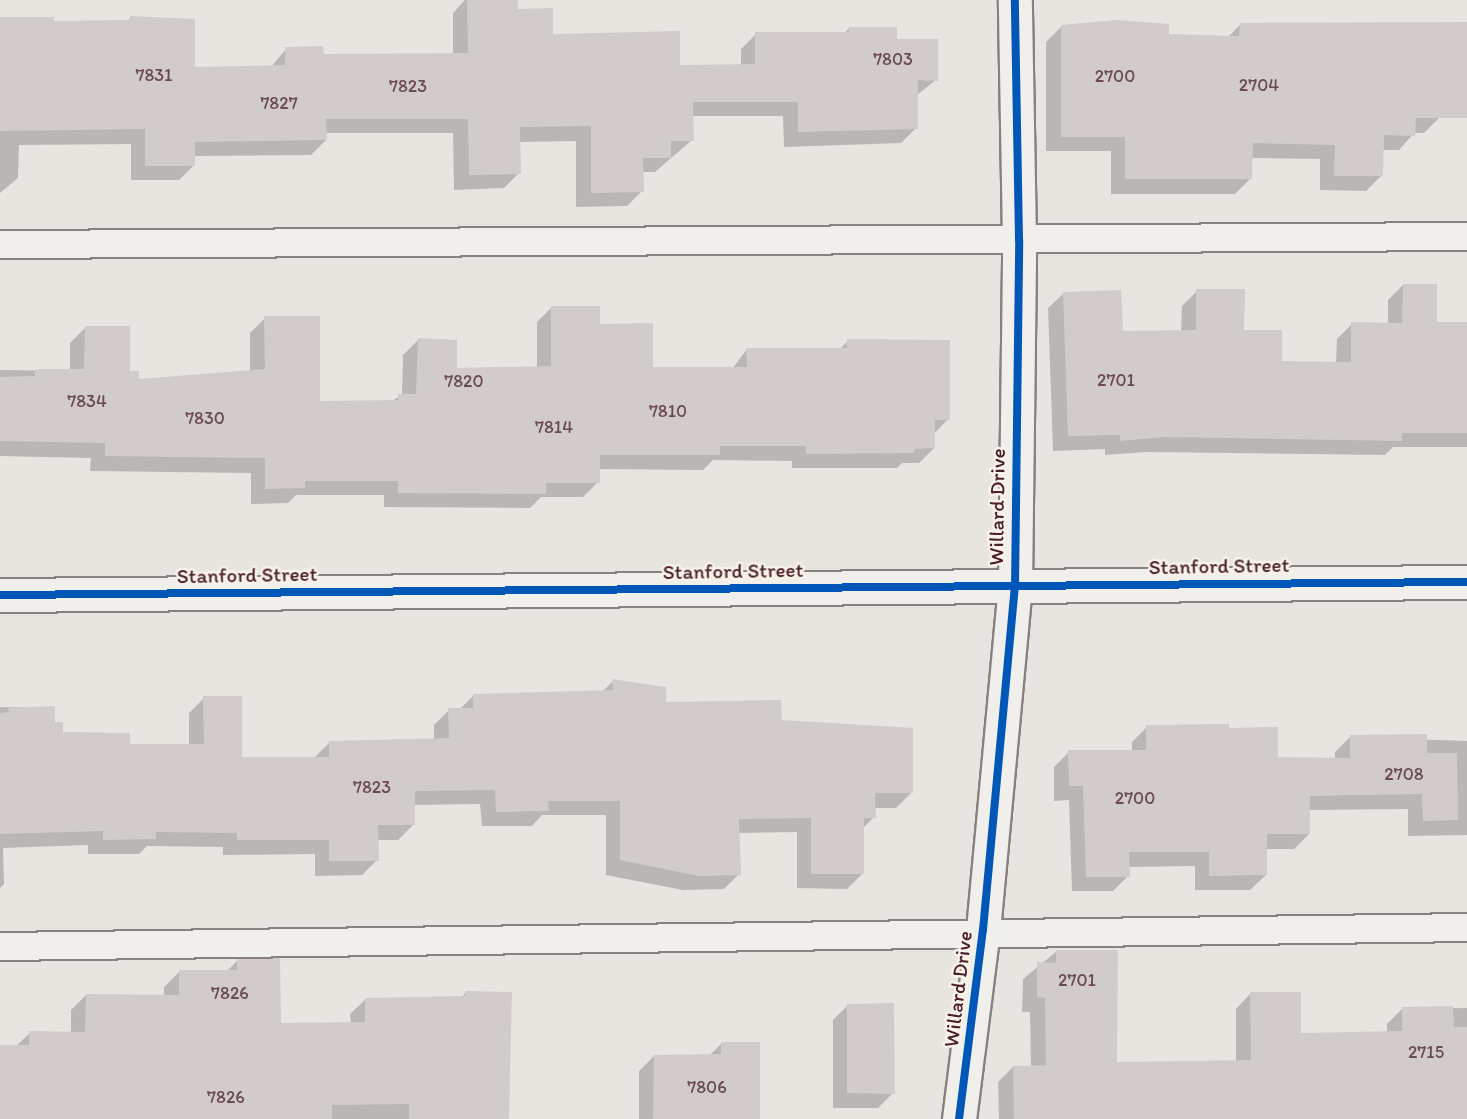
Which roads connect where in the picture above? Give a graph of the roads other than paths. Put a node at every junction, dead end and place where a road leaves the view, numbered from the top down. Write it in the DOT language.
graph roads {
  1 [pos="1015,0"];
  2 [pos="1467,236"];
  3 [pos="1018,240"];
  4 [pos="0,244"];
  5 [pos="1467,582"];
  6 [pos="1014,586"];
  7 [pos="0,595"];
  8 [pos="1467,927"];
  9 [pos="983,930"];
  10 [pos="0,946"];
  11 [pos="959,1119"];
  1 -- 3 [label="street, Willard Drive"];
  2 -- 3 [label="lane"];
  3 -- 4 [label="lane"];
  3 -- 6 [label="street, Willard Drive"];
  5 -- 6 [label="street, Stanford Street"];
  6 -- 7 [label="street, Stanford Street"];
  6 -- 9 [label="street, Willard Drive"];
  8 -- 9 [label="lane"];
  9 -- 10 [label="lane"];
  9 -- 11 [label="street, Willard Drive"];
}
